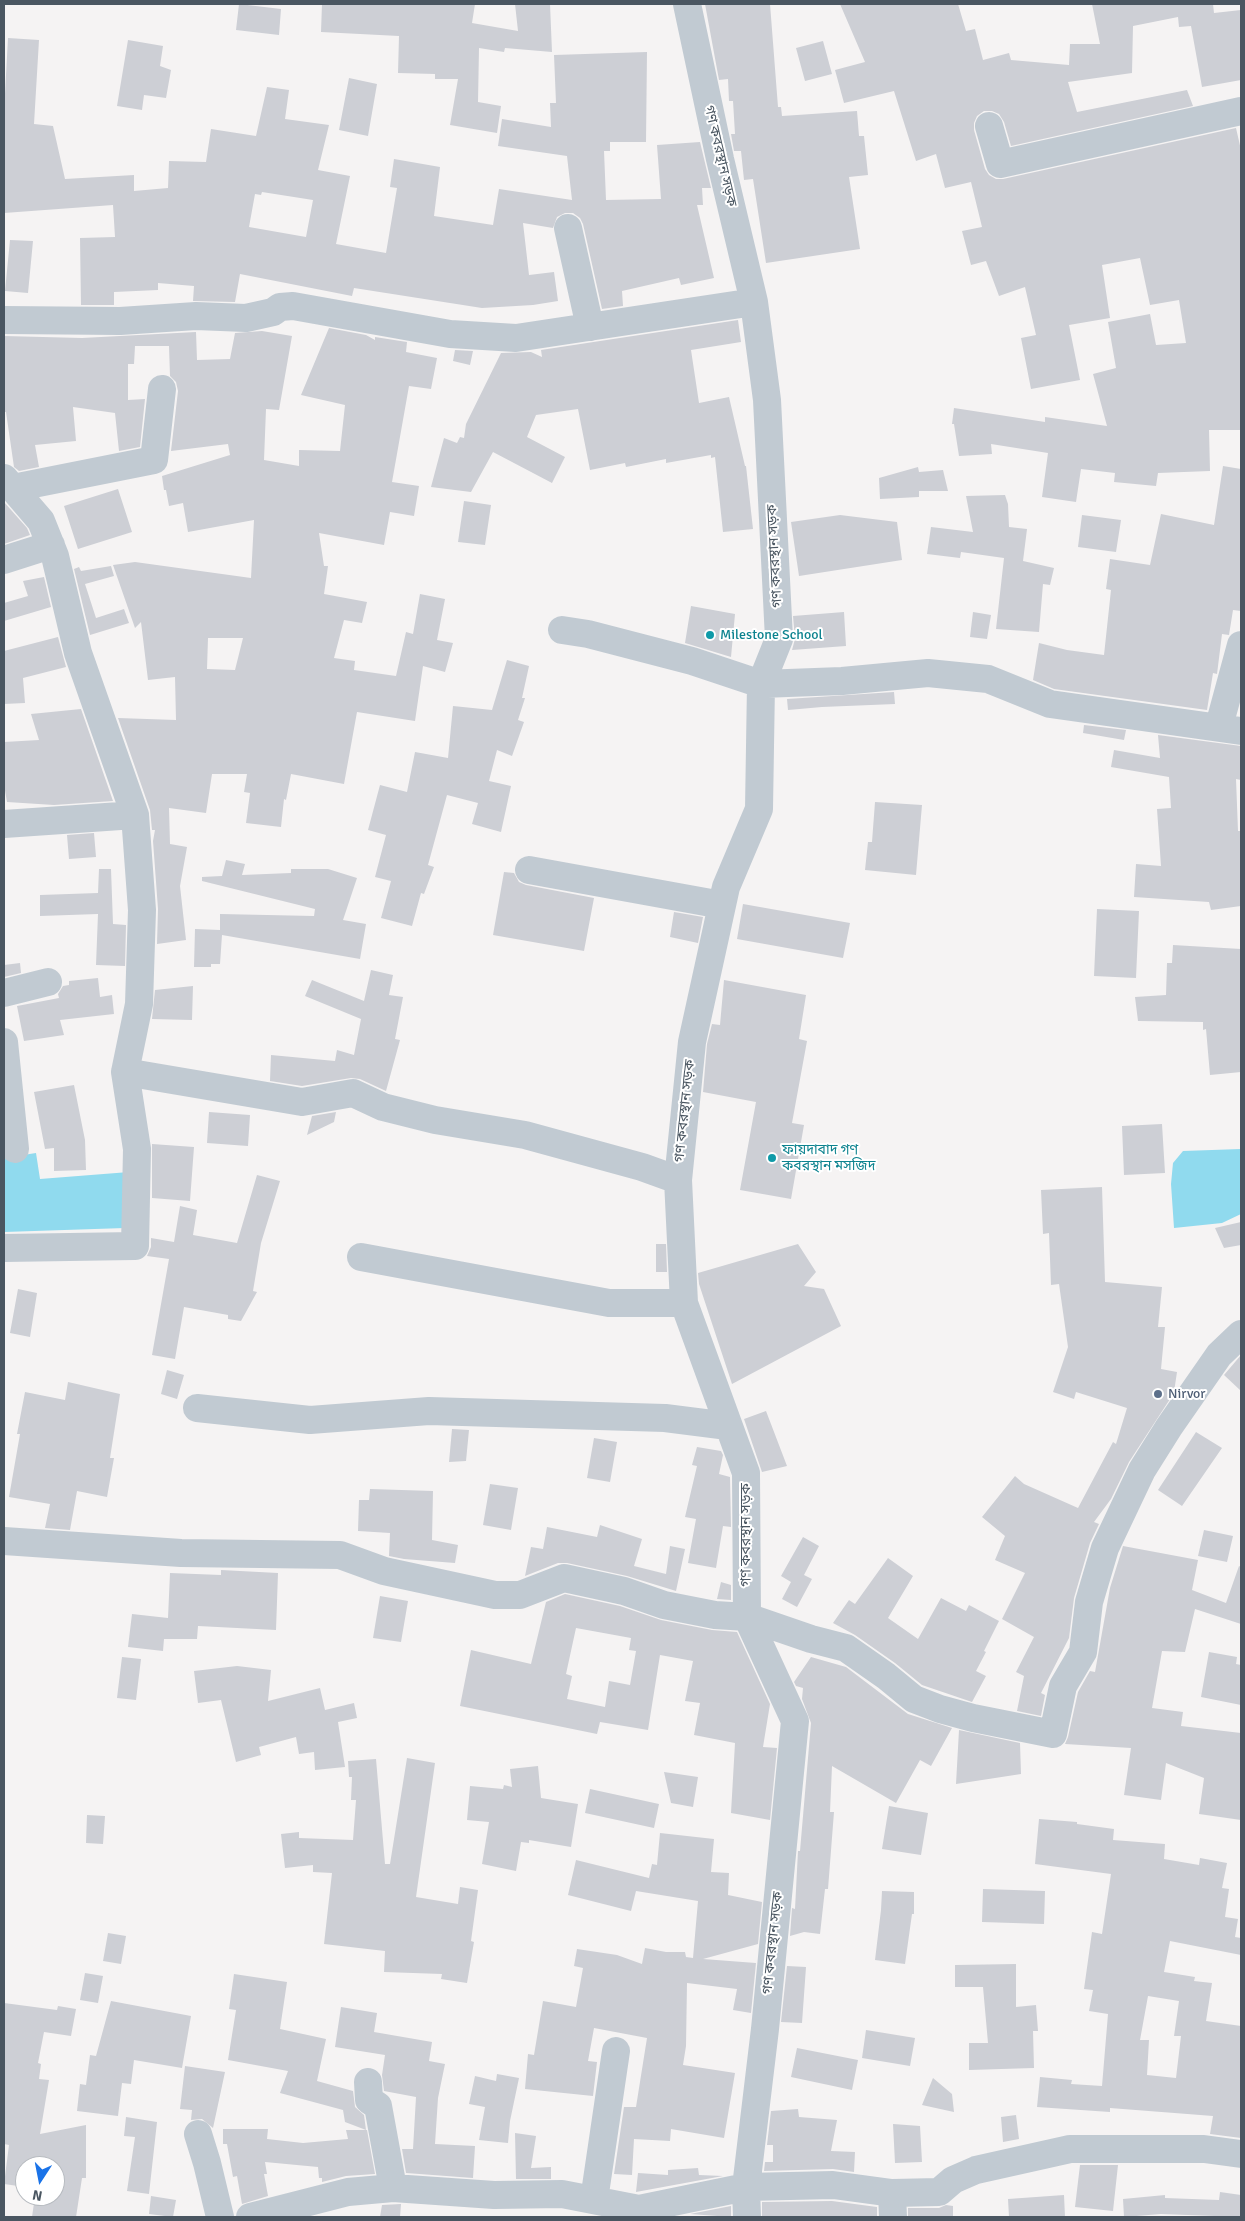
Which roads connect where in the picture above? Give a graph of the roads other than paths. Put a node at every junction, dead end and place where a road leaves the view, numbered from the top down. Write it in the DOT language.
graph roads {
  1 [pos="687,4"];
  2 [pos="1241,111"];
  3 [pos="989,126"];
  4 [pos="568,228"];
  5 [pos="754,302"];
  6 [pos="4,320"];
  7 [pos="590,327"];
  8 [pos="162,389"];
  9 [pos="8,483"];
  10 [pos="51,545"];
  11 [pos="4,560"];
  12 [pos="562,630"];
  13 [pos="1241,645"];
  14 [pos="761,684"];
  15 [pos="1230,729"];
  16 [pos="135,815"];
  17 [pos="4,824"];
  18 [pos="529,870"];
  19 [pos="722,905"];
  20 [pos="48,982"];
  21 [pos="4,993"];
  22 [pos="4,1042"];
  23 [pos="126,1072"];
  24 [pos="15,1149"];
  25 [pos="678,1180"];
  26 [pos="4,1248"];
  27 [pos="361,1257"];
  28 [pos="684,1303"];
  29 [pos="1241,1334"];
  30 [pos="197,1408"];
  31 [pos="728,1426"];
  32 [pos="4,1541"];
  33 [pos="747,1616"];
  34 [pos="616,2051"];
  35 [pos="368,2082"];
  36 [pos="198,2134"];
  37 [pos="1241,2154"];
  38 [pos="746,2186"];
  39 [pos="393,2188"];
  40 [pos="594,2200"];
  41 [pos="893,2205"];
  42 [pos="220,2217"];
  43 [pos="250,2217"];
  44 [pos="747,2217"];
  1 -- 5 [label="street, গণ কবরস্থান সড়ক"];
  2 -- 3 [label="street"];
  4 -- 7 [label="street"];
  5 -- 7 [label="street"];
  5 -- 14 [label="street, গণ কবরস্থান সড়ক"];
  6 -- 7 [label="street"];
  8 -- 9 [label="street"];
  9 -- 10 [label="street"];
  10 -- 11 [label="street"];
  10 -- 16 [label="street"];
  12 -- 14 [label="street"];
  13 -- 15 [label="street"];
  14 -- 15 [label="street"];
  14 -- 19 [label="street, গণ কবরস্থান সড়ক"];
  16 -- 17 [label="street"];
  16 -- 23 [label="street"];
  18 -- 19 [label="street"];
  19 -- 25 [label="street, গণ কবরস্থান সড়ক"];
  20 -- 21 [label="street"];
  22 -- 24 [label="street"];
  23 -- 25 [label="street"];
  23 -- 26 [label="street"];
  25 -- 28 [label="street, গণ কবরস্থান সড়ক"];
  27 -- 28 [label="street"];
  28 -- 31 [label="street, গণ কবরস্থান সড়ক"];
  29 -- 33 [label="street"];
  30 -- 31 [label="street"];
  31 -- 33 [label="street, গণ কবরস্থান সড়ক"];
  32 -- 33 [label="street"];
  33 -- 38 [label="street, গণ কবরস্থান সড়ক"];
  34 -- 40 [label="street"];
  35 -- 39 [label="street"];
  36 -- 42 [label="street"];
  37 -- 41 [label="street"];
  38 -- 40 [label="street"];
  38 -- 41 [label="street"];
  38 -- 44 [label="street, গণ কবরস্থান সড়ক"];
  39 -- 40 [label="street"];
  39 -- 43 [label="street"];
}
